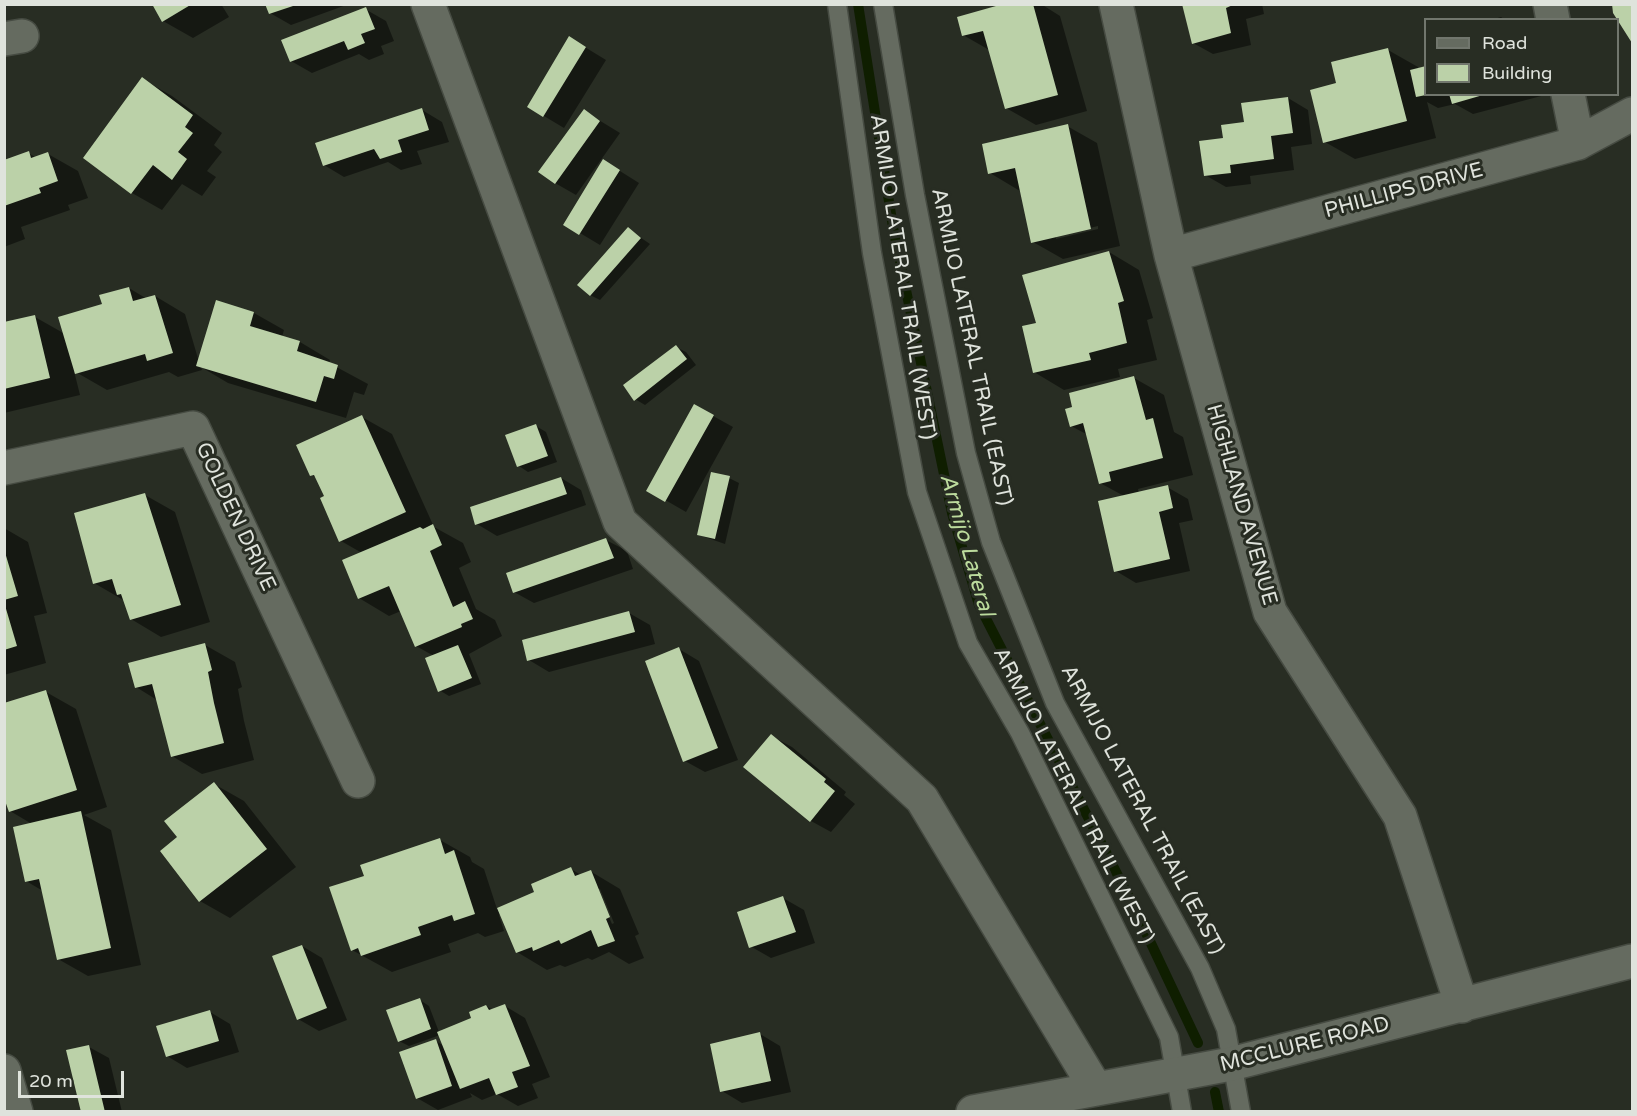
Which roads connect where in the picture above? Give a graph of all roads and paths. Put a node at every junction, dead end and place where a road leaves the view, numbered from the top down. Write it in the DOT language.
graph roads {
  1 [pos="428,4"];
  2 [pos="837,4"];
  3 [pos="883,4"];
  4 [pos="1116,4"];
  5 [pos="1568,96"];
  6 [pos="1632,114"];
  7 [pos="1578,143"];
  8 [pos="1171,255"];
  9 [pos="4,468"];
  10 [pos="358,781"];
  11 [pos="1632,961"];
  12 [pos="1462,1006"];
  13 [pos="1231,1064"];
  14 [pos="4,1071"];
  15 [pos="1176,1076"];
  16 [pos="1096,1089"];
  17 [pos="16,1112"];
  18 [pos="973,1112"];
  19 [pos="1182,1112"];
  20 [pos="1241,1112"];
  1 -- 16 [label="street"];
  2 -- 15 [label="lane, ARMIJO LATERAL TRAIL (WEST)"];
  3 -- 13 [label="lane, ARMIJO LATERAL TRAIL (EAST)"];
  4 -- 8 [label="street, HIGHLAND AVENUE"];
  5 -- 7 [label="street"];
  6 -- 7 [label="street, PHILLIPS DRIVE"];
  7 -- 8 [label="street, PHILLIPS DRIVE"];
  8 -- 12 [label="street, HIGHLAND AVENUE"];
  9 -- 10 [label="street, GOLDEN DRIVE"];
  11 -- 12 [label="street, MCCLURE ROAD"];
  12 -- 13 [label="street, MCCLURE ROAD"];
  13 -- 15 [label="street, MCCLURE ROAD"];
  13 -- 20 [label="lane, ARMIJO LATERAL TRAIL (EAST)"];
  14 -- 17 [label="street"];
  15 -- 16 [label="street, MCCLURE ROAD"];
  15 -- 19 [label="lane, ARMIJO LATERAL TRAIL (WEST)"];
  16 -- 18 [label="street, MCCLURE ROAD"];
}
